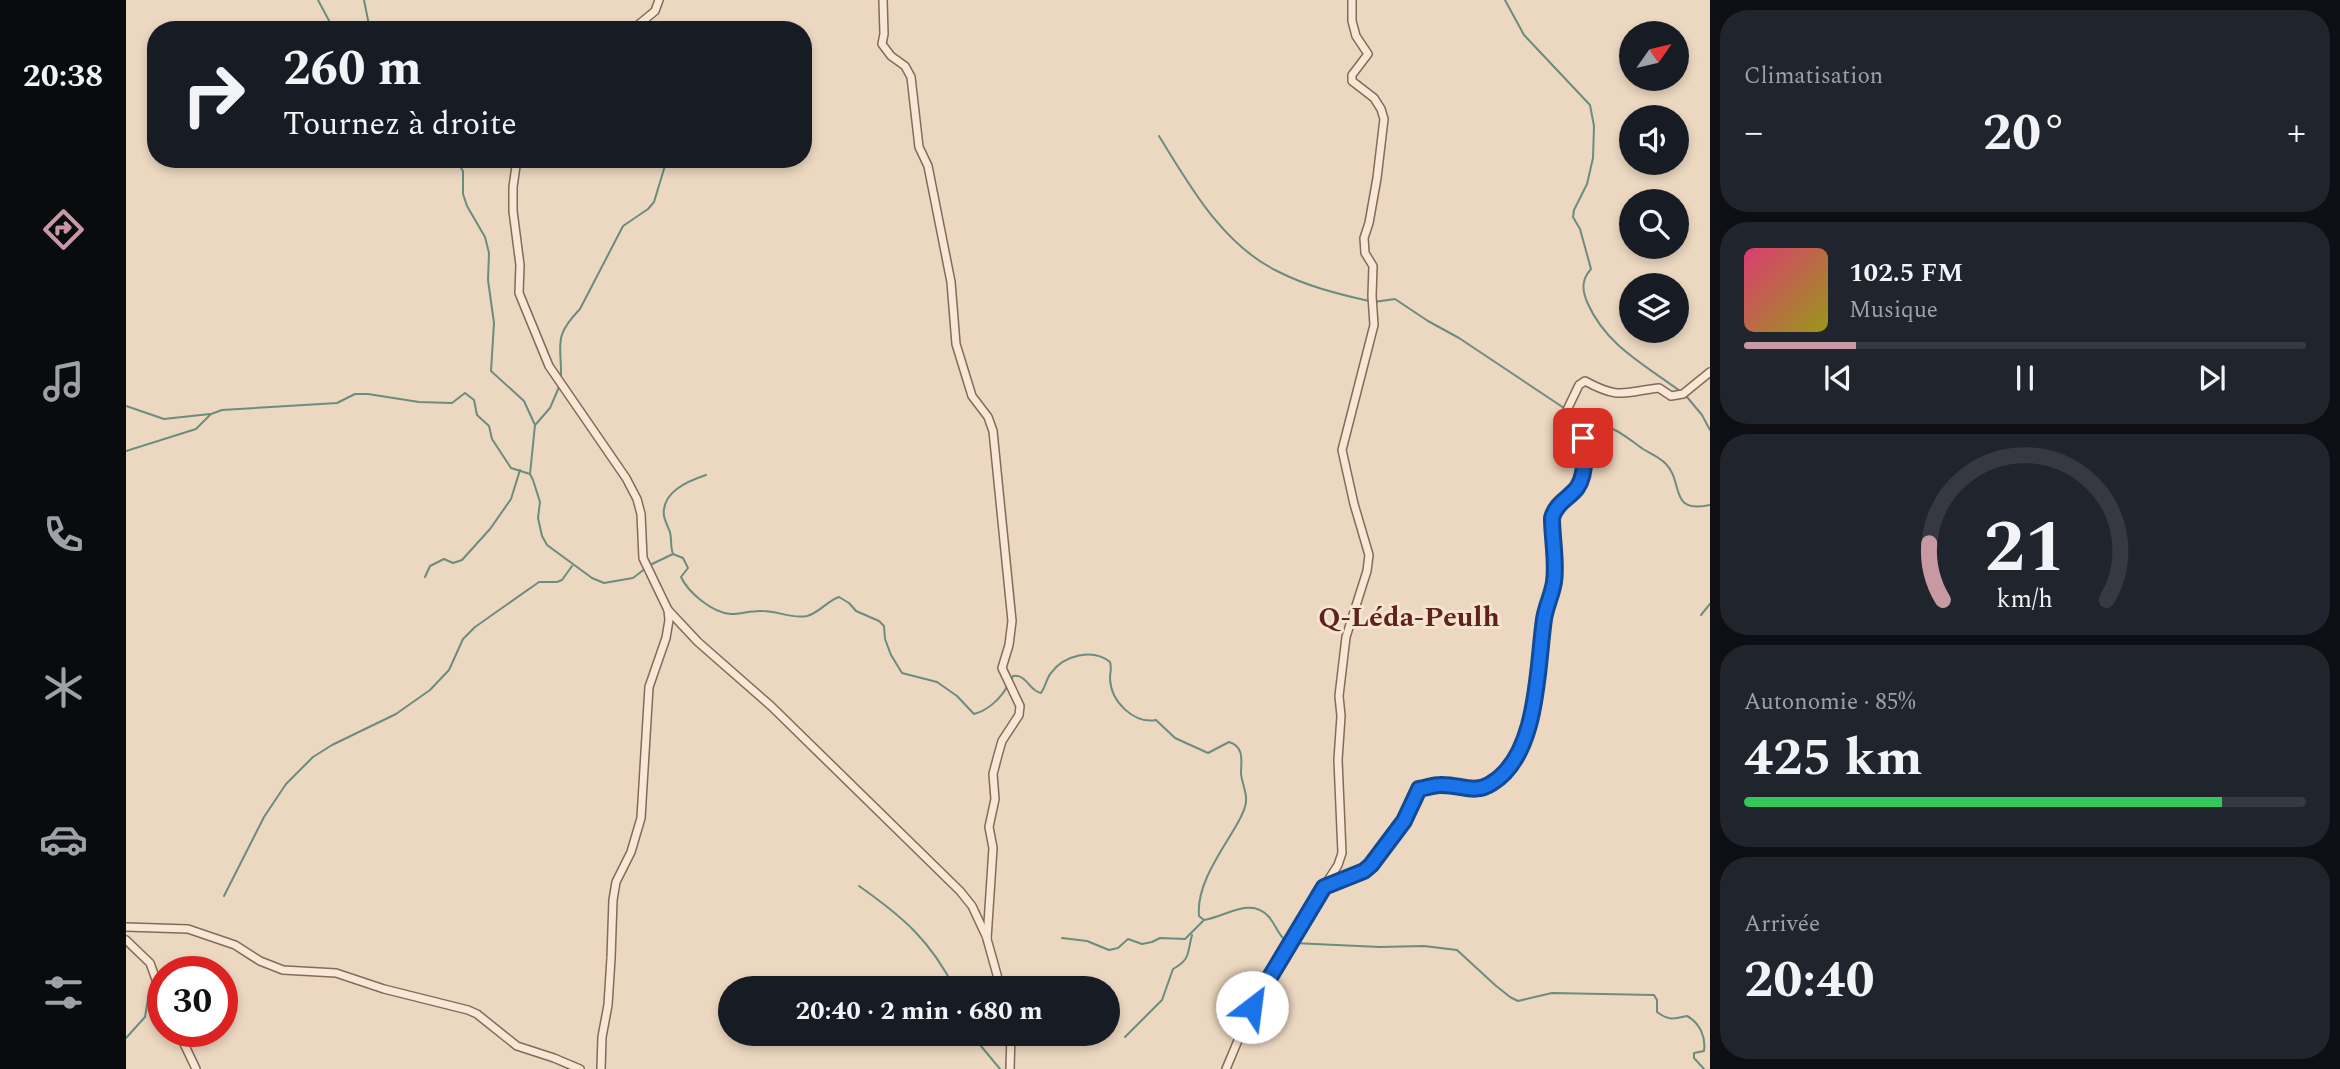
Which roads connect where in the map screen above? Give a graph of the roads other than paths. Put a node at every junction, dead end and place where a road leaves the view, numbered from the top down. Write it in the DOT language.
graph roads {
  1 [pos="659,0"];
  2 [pos="883,0"];
  3 [pos="1352,0"];
  4 [pos="643,21"];
  5 [pos="516,168"];
  6 [pos="1710,372"];
  7 [pos="668,610"];
  8 [pos="1324,887"];
  9 [pos="126,927"];
  10 [pos="987,939"];
  11 [pos="126,940"];
  12 [pos="147,960"];
  13 [pos="997,976"];
  14 [pos="1011,1046"];
  15 [pos="186,1047"];
  16 [pos="196,1069"];
  17 [pos="580,1069"];
  18 [pos="601,1069"];
  19 [pos="1010,1069"];
  20 [pos="1227,1069"];
  1 -- 4 [label="street"];
  2 -- 10 [label="street"];
  3 -- 8 [label="street"];
  5 -- 7 [label="street"];
  6 -- 8 [label="street"];
  7 -- 10 [label="street"];
  7 -- 18 [label="street"];
  8 -- 20 [label="street"];
  9 -- 17 [label="street"];
  10 -- 13 [label="street"];
  11 -- 12 [label="street"];
  14 -- 19 [label="street"];
  15 -- 16 [label="street"];
}
